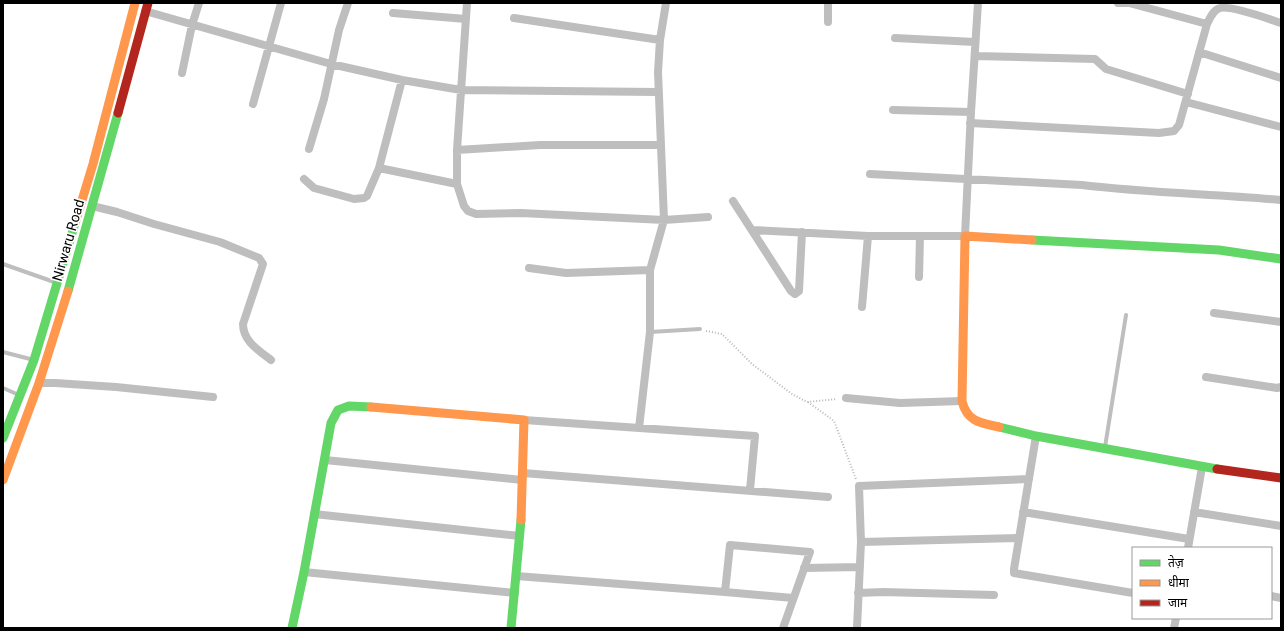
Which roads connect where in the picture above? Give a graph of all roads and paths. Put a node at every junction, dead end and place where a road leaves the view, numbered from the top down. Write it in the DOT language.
graph roads {
  1 [pos="135,3"];
  2 [pos="199,3"];
  3 [pos="281,3"];
  4 [pos="348,3"];
  5 [pos="467,3"];
  6 [pos="666,3"];
  7 [pos="828,3"];
  8 [pos="978,3"];
  9 [pos="1118,3"];
  10 [pos="1129,3"];
  11 [pos="147,7"];
  12 [pos="392,13"];
  13 [pos="514,18"];
  14 [pos="466,19"];
  15 [pos="828,22"];
  16 [pos="1281,23"];
  17 [pos="1207,24"];
  18 [pos="192,25"];
  19 [pos="895,38"];
  20 [pos="660,40"];
  21 [pos="975,42"];
  22 [pos="269,47"];
  23 [pos="1199,52"];
  24 [pos="975,56"];
  25 [pos="331,64"];
  26 [pos="182,73"];
  27 [pos="1281,78"];
  28 [pos="402,80"];
  29 [pos="461,90"];
  30 [pos="658,92"];
  31 [pos="1187,98"];
  32 [pos="253,104"];
  33 [pos="893,110"];
  34 [pos="971,112"];
  35 [pos="970,123"];
  36 [pos="1281,127"];
  37 [pos="660,145"];
  38 [pos="310,149"];
  39 [pos="457,150"];
  40 [pos="378,168"];
  41 [pos="870,174"];
  42 [pos="968,178"];
  43 [pos="304,180"];
  44 [pos="457,184"];
  45 [pos="1281,200"];
  46 [pos="733,201"];
  47 [pos="92,206"];
  48 [pos="708,217"];
  49 [pos="664,220"];
  50 [pos="752,230"];
  51 [pos="802,232"];
  52 [pos="868,236"];
  53 [pos="920,236"];
  54 [pos="965,236"];
  55 [pos="1281,259"];
  56 [pos="3,264"];
  57 [pos="529,268"];
  58 [pos="650,270"];
  59 [pos="919,277"];
  60 [pos="57,284"];
  61 [pos="862,307"];
  62 [pos="1214,313"];
  63 [pos="1126,315"];
  64 [pos="1281,322"];
  65 [pos="700,329"];
  66 [pos="650,332"];
  67 [pos="3,352"];
  68 [pos="34,360"];
  69 [pos="271,360"];
  70 [pos="1206,377"];
  71 [pos="39,383"];
  72 [pos="1281,387"];
  73 [pos="3,388"];
  74 [pos="19,396"];
  75 [pos="213,397"];
  76 [pos="846,398"];
  77 [pos="962,401"];
  78 [pos="808,402"];
  79 [pos="524,420"];
  80 [pos="639,428"];
  81 [pos="1036,436"];
  82 [pos="3,438"];
  83 [pos="1104,449"];
  84 [pos="324,460"];
  85 [pos="1202,467"];
  86 [pos="523,476"];
  87 [pos="1281,478"];
  88 [pos="1029,479"];
  89 [pos="3,480"];
  90 [pos="858,486"];
  91 [pos="750,490"];
  92 [pos="828,497"];
  93 [pos="1024,512"];
  94 [pos="1194,512"];
  95 [pos="314,514"];
  96 [pos="1281,526"];
  97 [pos="520,536"];
  98 [pos="1019,538"];
  99 [pos="1190,539"];
  100 [pos="861,542"];
  101 [pos="1188,547"];
  102 [pos="860,567"];
  103 [pos="804,568"];
  104 [pos="304,572"];
  105 [pos="516,576"];
  106 [pos="725,592"];
  107 [pos="515,593"];
  108 [pos="858,593"];
  109 [pos="1132,593"];
  110 [pos="994,595"];
  111 [pos="793,598"];
  112 [pos="292,628"];
  113 [pos="511,628"];
  114 [pos="783,628"];
  115 [pos="857,628"];
  1 -- 60 [label="street, Nirwaru Road"];
  2 -- 18 [label="street"];
  3 -- 22 [label="street"];
  4 -- 25 [label="street"];
  5 -- 14 [label="street"];
  6 -- 20 [label="street"];
  7 -- 15 [label="street"];
  8 -- 21 [label="street"];
  9 -- 10 [label="street"];
  10 -- 17 [label="street"];
  11 -- 18 [label="street"];
  11 -- 47 [label="street, Nirwaru Road"];
  12 -- 14 [label="street"];
  13 -- 20 [label="street"];
  14 -- 29 [label="street"];
  16 -- 17 [label="street"];
  17 -- 23 [label="street"];
  18 -- 22 [label="street"];
  18 -- 26 [label="street"];
  19 -- 21 [label="street"];
  20 -- 30 [label="street"];
  21 -- 24 [label="street"];
  22 -- 25 [label="street"];
  22 -- 32 [label="street"];
  23 -- 27 [label="street"];
  23 -- 31 [label="street"];
  24 -- 31 [label="street"];
  24 -- 34 [label="street"];
  25 -- 28 [label="street"];
  25 -- 38 [label="street"];
  28 -- 29 [label="street"];
  28 -- 40 [label="street"];
  29 -- 30 [label="street"];
  29 -- 39 [label="street"];
  30 -- 37 [label="street"];
  31 -- 35 [label="street"];
  31 -- 36 [label="street"];
  33 -- 34 [label="street"];
  34 -- 35 [label="street"];
  35 -- 42 [label="street"];
  37 -- 39 [label="street"];
  37 -- 49 [label="street"];
  39 -- 44 [label="street"];
  40 -- 43 [label="street"];
  40 -- 44 [label="street"];
  41 -- 42 [label="street"];
  42 -- 45 [label="street"];
  42 -- 54 [label="street"];
  44 -- 49 [label="street"];
  46 -- 50 [label="street"];
  47 -- 69 [label="street"];
  47 -- 71 [label="street, Nirwaru Road"];
  48 -- 49 [label="street"];
  49 -- 58 [label="street"];
  50 -- 51 [label="street"];
  50 -- 51 [label="street"];
  51 -- 52 [label="street"];
  52 -- 53 [label="street"];
  52 -- 61 [label="street"];
  53 -- 54 [label="street"];
  53 -- 59 [label="street"];
  54 -- 55 [label="street"];
  54 -- 77 [label="street"];
  56 -- 60 [label="lane"];
  57 -- 58 [label="street"];
  58 -- 66 [label="street"];
  60 -- 68 [label="street, Nirwaru Road"];
  62 -- 64 [label="street"];
  63 -- 83 [label="lane"];
  65 -- 66 [label="lane"];
  65 -- 78 [label="path"];
  66 -- 80 [label="street"];
  67 -- 68 [label="lane"];
  68 -- 74 [label="street, Nirwaru Road"];
  70 -- 72 [label="street"];
  71 -- 75 [label="street"];
  71 -- 89 [label="street, Nirwaru Road"];
  73 -- 74 [label="lane"];
  74 -- 82 [label="street, Nirwaru Road"];
  76 -- 77 [label="street"];
  76 -- 78 [label="path"];
  77 -- 81 [label="street"];
  78 -- 90 [label="path"];
  79 -- 80 [label="street"];
  79 -- 84 [label="street"];
  79 -- 86 [label="street"];
  80 -- 91 [label="street"];
  81 -- 83 [label="street"];
  81 -- 88 [label="street"];
  83 -- 85 [label="street"];
  84 -- 86 [label="street"];
  84 -- 95 [label="street"];
  85 -- 87 [label="street"];
  85 -- 94 [label="street"];
  86 -- 91 [label="street"];
  86 -- 97 [label="street"];
  88 -- 90 [label="street"];
  88 -- 93 [label="street"];
  90 -- 100 [label="street"];
  91 -- 92 [label="street"];
  93 -- 98 [label="street"];
  93 -- 99 [label="street"];
  94 -- 96 [label="street"];
  94 -- 99 [label="street"];
  95 -- 97 [label="street"];
  95 -- 104 [label="street"];
  97 -- 105 [label="street"];
  98 -- 100 [label="street"];
  98 -- 109 [label="street"];
  99 -- 101 [label="street"];
  100 -- 102 [label="street"];
  102 -- 103 [label="street"];
  102 -- 108 [label="street"];
  103 -- 106 [label="street"];
  103 -- 111 [label="street"];
  104 -- 107 [label="street"];
  104 -- 112 [label="street"];
  105 -- 106 [label="street"];
  105 -- 107 [label="street"];
  106 -- 111 [label="street"];
  107 -- 113 [label="street"];
  108 -- 110 [label="street"];
  108 -- 115 [label="street"];
  111 -- 114 [label="street"];
}
